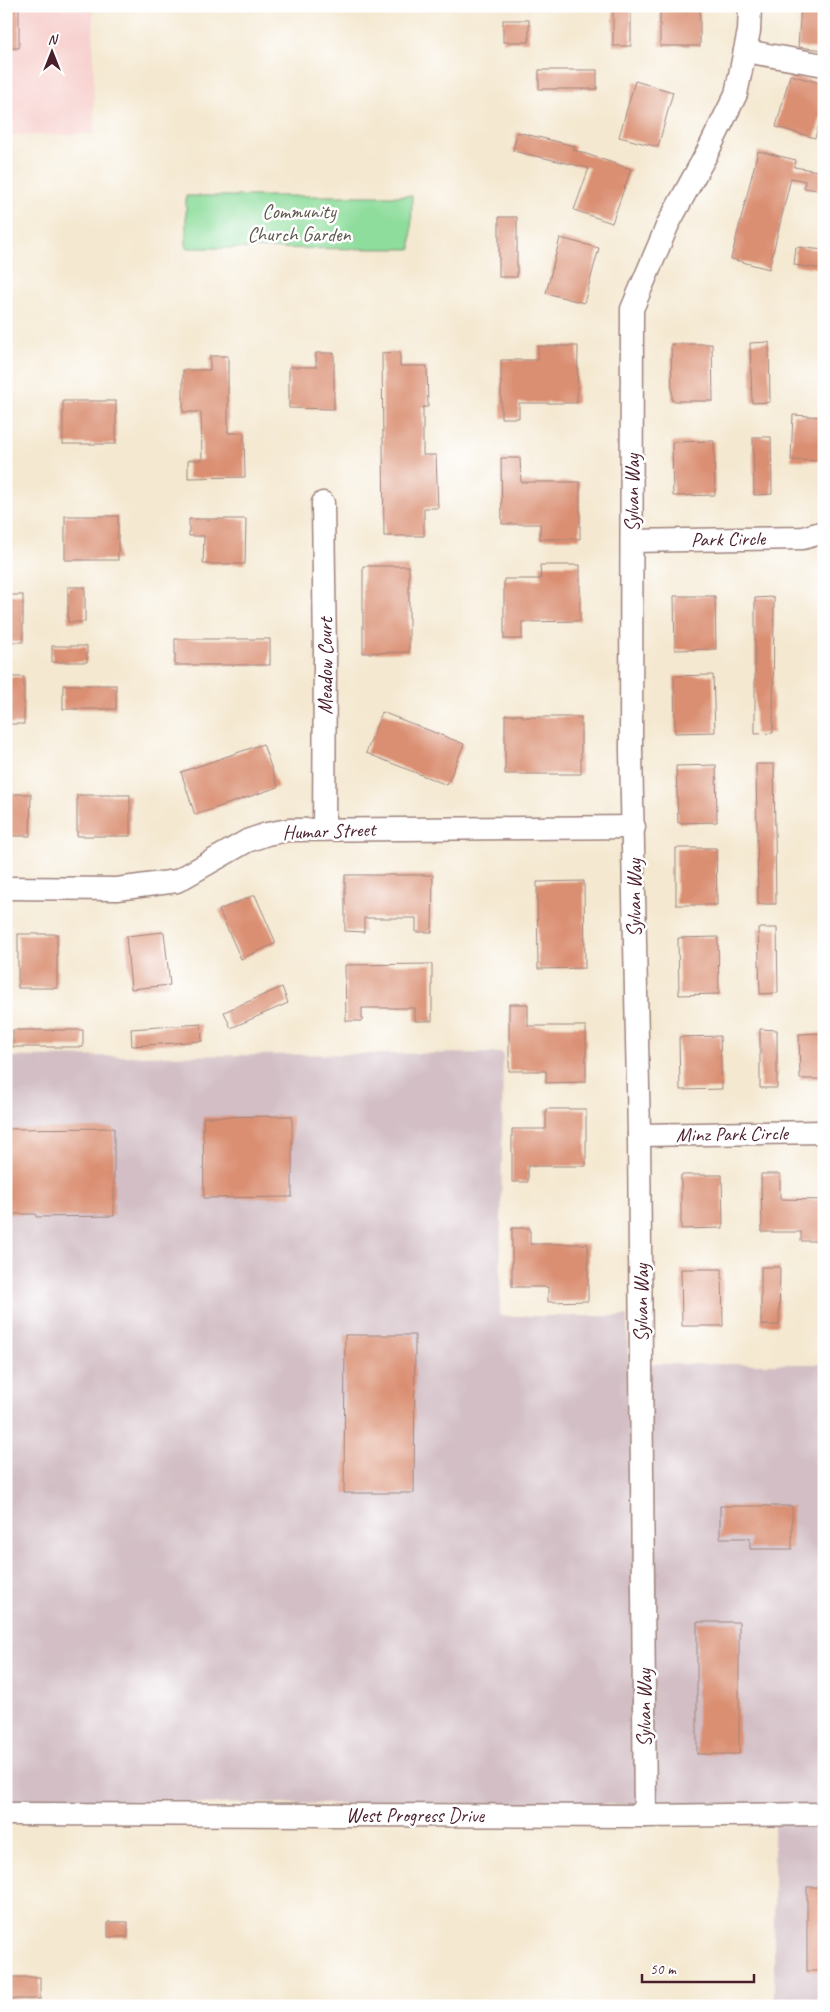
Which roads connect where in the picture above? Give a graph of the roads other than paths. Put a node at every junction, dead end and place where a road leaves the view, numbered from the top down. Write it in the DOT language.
graph roads {
  1 [pos="750,6"];
  2 [pos="745,51"];
  3 [pos="824,65"];
  4 [pos="323,503"];
  5 [pos="824,532"];
  6 [pos="632,541"];
  7 [pos="634,827"];
  8 [pos="324,829"];
  9 [pos="6,888"];
  10 [pos="824,1132"];
  11 [pos="639,1136"];
  12 [pos="6,1814"];
  13 [pos="824,1814"];
  14 [pos="645,1816"];
  1 -- 2 [label="street, Sylvan Way"];
  2 -- 3 [label="street"];
  2 -- 6 [label="street, Sylvan Way"];
  4 -- 8 [label="street, Meadow Court"];
  5 -- 6 [label="street, Park Circle"];
  6 -- 7 [label="street, Sylvan Way"];
  7 -- 8 [label="street, Humar Street"];
  7 -- 11 [label="street, Sylvan Way"];
  8 -- 9 [label="street, Humar Street"];
  10 -- 11 [label="street, Minz Park Circle"];
  11 -- 14 [label="street, Sylvan Way"];
  12 -- 14 [label="street, West Progress Drive"];
  13 -- 14 [label="street, West Progress Drive"];
}
